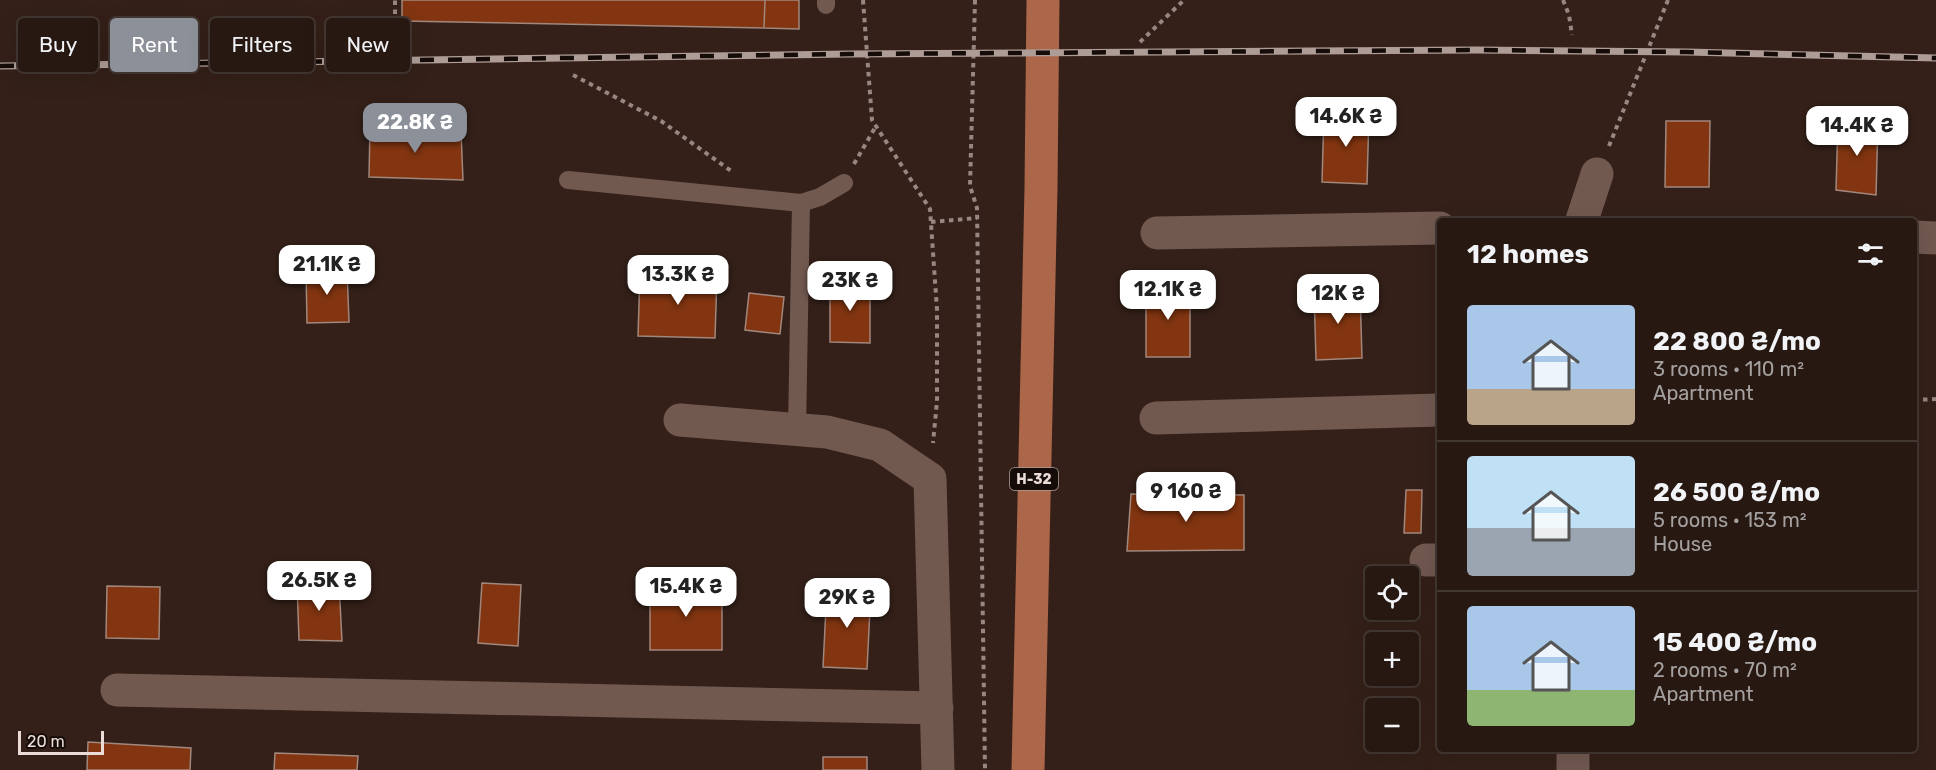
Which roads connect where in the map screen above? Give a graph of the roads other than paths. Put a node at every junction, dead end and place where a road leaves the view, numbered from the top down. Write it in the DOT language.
graph roads {
  1 [pos="1043,0"];
  2 [pos="1597,174"];
  3 [pos="568,180"];
  4 [pos="844,183"];
  5 [pos="801,203"];
  6 [pos="1583,218"];
  7 [pos="1437,228"];
  8 [pos="1156,233"];
  9 [pos="1917,237"];
  10 [pos="1936,238"];
  11 [pos="1437,410"];
  12 [pos="1156,418"];
  13 [pos="680,420"];
  14 [pos="797,430"];
  15 [pos="117,690"];
  16 [pos="937,708"];
  17 [pos="1573,752"];
  18 [pos="938,770"];
  19 [pos="1028,770"];
  20 [pos="1573,770"];
  1 -- 19 [label="main road, Н-32"];
  2 -- 6 [label="street"];
  3 -- 5 [label="lane"];
  4 -- 5 [label="lane"];
  5 -- 14 [label="lane"];
  7 -- 8 [label="street"];
  9 -- 10 [label="street"];
  11 -- 12 [label="street"];
  13 -- 14 [label="street"];
  14 -- 16 [label="street"];
  15 -- 16 [label="street"];
  16 -- 18 [label="street"];
  17 -- 20 [label="street"];
}
